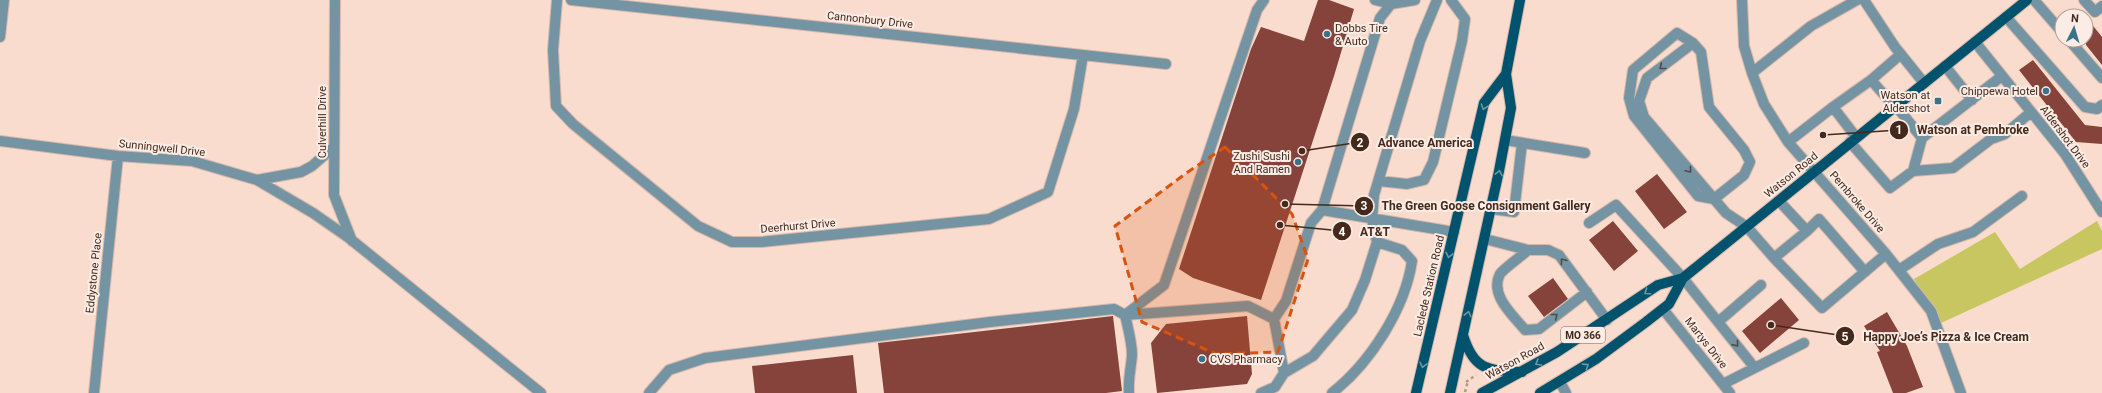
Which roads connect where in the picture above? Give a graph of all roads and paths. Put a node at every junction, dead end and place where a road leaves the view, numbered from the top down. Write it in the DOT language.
graph roads {
  1 [pos="4,0"];
  2 [pos="335,0"];
  3 [pos="558,0"];
  4 [pos="571,0"];
  5 [pos="1264,0"];
  6 [pos="1375,0"];
  7 [pos="1416,0"];
  8 [pos="1437,0"];
  9 [pos="1451,0"];
  10 [pos="1520,0"];
  11 [pos="1742,0"];
  12 [pos="1857,0"];
  13 [pos="1864,0"];
  14 [pos="2027,0"];
  15 [pos="2034,0"];
  16 [pos="2084,0"];
  17 [pos="1390,4"];
  18 [pos="2102,6"];
  19 [pos="2006,18"];
  20 [pos="2054,23"];
  21 [pos="0,37"];
  22 [pos="1975,42"];
  23 [pos="1693,43"];
  24 [pos="2076,48"];
  25 [pos="1901,54"];
  26 [pos="1083,55"];
  27 [pos="1166,64"];
  28 [pos="1945,66"];
  29 [pos="1752,73"];
  30 [pos="1506,74"];
  31 [pos="2002,76"];
  32 [pos="2102,78"];
  33 [pos="1871,80"];
  34 [pos="1924,83"];
  35 [pos="1972,100"];
  36 [pos="2102,105"];
  37 [pos="1895,106"];
  38 [pos="1833,107"];
  39 [pos="2031,112"];
  40 [pos="1922,138"];
  41 [pos="1505,140"];
  42 [pos="1853,140"];
  43 [pos="0,141"];
  44 [pos="1788,142"];
  45 [pos="1522,143"];
  46 [pos="334,147"];
  47 [pos="1585,153"];
  48 [pos="118,156"];
  49 [pos="1815,171"];
  50 [pos="1913,171"];
  51 [pos="257,180"];
  52 [pos="1379,181"];
  53 [pos="2022,196"];
  54 [pos="1714,199"];
  55 [pos="1779,201"];
  56 [pos="1491,209"];
  57 [pos="1322,210"];
  58 [pos="2102,212"];
  59 [pos="1372,220"];
  60 [pos="1589,223"];
  61 [pos="1747,227"];
  62 [pos="1806,231"];
  63 [pos="1454,232"];
  64 [pos="1485,239"];
  65 [pos="352,241"];
  66 [pos="1377,242"];
  67 [pos="1528,250"];
  68 [pos="1886,254"];
  69 [pos="1774,258"];
  70 [pos="1899,270"];
  71 [pos="1865,272"];
  72 [pos="1683,278"];
  73 [pos="1761,286"];
  74 [pos="1587,292"];
  75 [pos="1663,309"];
  76 [pos="1125,315"];
  77 [pos="1274,320"];
  78 [pos="1607,320"];
  79 [pos="1718,322"];
  80 [pos="1463,334"];
  81 [pos="1804,343"];
  82 [pos="1754,367"];
  83 [pos="1522,372"];
  84 [pos="1284,373"];
  85 [pos="1478,374"];
  86 [pos="1468,381"];
  87 [pos="1560,382"];
  88 [pos="1464,383"];
  89 [pos="1723,384"];
  90 [pos="1465,392"];
  91 [pos="94,393"];
  92 [pos="541,393"];
  93 [pos="649,393"];
  94 [pos="1129,393"];
  95 [pos="1261,393"];
  96 [pos="1332,393"];
  97 [pos="1416,393"];
  98 [pos="1450,393"];
  99 [pos="1482,393"];
  100 [pos="1540,393"];
  101 [pos="1566,393"];
  102 [pos="1730,393"];
  103 [pos="1961,393"];
  1 -- 21 [label="street"];
  2 -- 46 [label="street, Culverhill Drive"];
  3 -- 26 [label="street, Deerhurst Drive"];
  4 -- 26 [label="street, Cannonbury Drive"];
  5 -- 76 [label="street"];
  6 -- 17 [label="street"];
  7 -- 17 [label="street"];
  8 -- 52 [label="street"];
  9 -- 52 [label="street"];
  10 -- 30 [label="main road, Laclede Station Road"];
  11 -- 29 [label="street, Pembroke Drive"];
  12 -- 29 [label="street"];
  13 -- 25 [label="street"];
  14 -- 19 [label="main road, Watson Road / MO 366"];
  15 -- 20 [label="street"];
  16 -- 18 [label="street"];
  17 -- 57 [label="street"];
  19 -- 22 [label="main road, Watson Road / MO 366"];
  19 -- 36 [label="street"];
  22 -- 28 [label="main road, Watson Road / MO 366"];
  22 -- 31 [label="street, Aldershot Drive"];
  23 -- 54 [label="street"];
  23 -- 54 [label="street, one-way"];
  23 -- 54 [label="street"];
  24 -- 32 [label="street"];
  25 -- 33 [label="street"];
  25 -- 34 [label="street"];
  26 -- 27 [label="street, Cannonbury Drive"];
  28 -- 34 [label="main road, Watson Road / MO 366"];
  28 -- 35 [label="street"];
  29 -- 44 [label="street, Pembroke Drive"];
  30 -- 41 [label="main road, Laclede Station Road"];
  30 -- 63 [label="main road, Laclede Station Road, one-way"];
  31 -- 35 [label="street"];
  31 -- 39 [label="street, Aldershot Drive"];
  33 -- 37 [label="street"];
  33 -- 38 [label="street"];
  34 -- 37 [label="main road, Watson Road / MO 366"];
  35 -- 40 [label="street"];
  37 -- 40 [label="street"];
  37 -- 42 [label="main road, Watson Road / MO 366"];
  38 -- 42 [label="street"];
  38 -- 44 [label="street"];
  39 -- 50 [label="street"];
  39 -- 58 [label="street, Aldershot Drive"];
  40 -- 50 [label="street"];
  41 -- 45 [label="street"];
  56 -- 41 [label="main road, Laclede Station Road, one-way"];
  42 -- 49 [label="main road, Watson Road / MO 366"];
  42 -- 50 [label="street"];
  43 -- 48 [label="street, Sunningwell Drive"];
  44 -- 49 [label="street, Pembroke Drive"];
  45 -- 47 [label="street"];
  45 -- 56 [label="street"];
  46 -- 51 [label="street, Sunningwell Drive"];
  46 -- 65 [label="street, Culverhill Drive"];
  48 -- 51 [label="street, Sunningwell Drive"];
  48 -- 91 [label="street, Eddystone Place"];
  49 -- 55 [label="main road, Watson Road / MO 366"];
  49 -- 68 [label="street, Pembroke Drive"];
  51 -- 65 [label="street, Culverhill Drive"];
  52 -- 59 [label="street"];
  53 -- 70 [label="street"];
  54 -- 61 [label="street"];
  55 -- 61 [label="main road, Watson Road / MO 366"];
  55 -- 62 [label="street"];
  56 -- 64 [label="main road, Laclede Station Road"];
  57 -- 59 [label="street"];
  57 -- 77 [label="street"];
  59 -- 63 [label="street"];
  59 -- 66 [label="street"];
  60 -- 72 [label="street"];
  61 -- 69 [label="street"];
  61 -- 72 [label="main road, Watson Road / MO 366"];
  62 -- 69 [label="street"];
  62 -- 71 [label="street"];
  63 -- 97 [label="main road, Laclede Station Road, one-way"];
  64 -- 67 [label="street"];
  80 -- 64 [label="main road, Laclede Station Road, one-way"];
  65 -- 92 [label="street, Culverhill Drive"];
  66 -- 84 [label="street"];
  66 -- 96 [label="street"];
  74 -- 67 [label="street, one-way"];
  67 -- 74 [label="street, one-way"];
  68 -- 70 [label="street, Pembroke Drive"];
  68 -- 71 [label="street"];
  69 -- 71 [label="street"];
  70 -- 103 [label="street, Pembroke Drive"];
  72 -- 75 [label="main road, Watson Road / MO 366"];
  72 -- 78 [label="main road, Watson Road / MO 366, one-way"];
  72 -- 79 [label="street"];
  73 -- 79 [label="street"];
  74 -- 78 [label="street"];
  87 -- 75 [label="main road, Watson Road / MO 366, one-way"];
  75 -- 89 [label="street, Martys Drive"];
  76 -- 77 [label="street"];
  76 -- 93 [label="street"];
  76 -- 94 [label="street"];
  77 -- 84 [label="street"];
  78 -- 83 [label="main road, Watson Road / MO 366, one-way"];
  79 -- 82 [label="street, one-way"];
  80 -- 83 [label="main road"];
  80 -- 98 [label="main road, Laclede Station Road"];
  81 -- 82 [label="street"];
  82 -- 89 [label="street"];
  83 -- 99 [label="main road, Watson Road / MO 366"];
  84 -- 95 [label="street"];
  85 -- 86 [label="path"];
  86 -- 88 [label="path"];
  86 -- 90 [label="path"];
  87 -- 100 [label="main road, Watson Road / MO 366"];
  87 -- 101 [label="street"];
  89 -- 102 [label="street, Martys Drive"];
}
